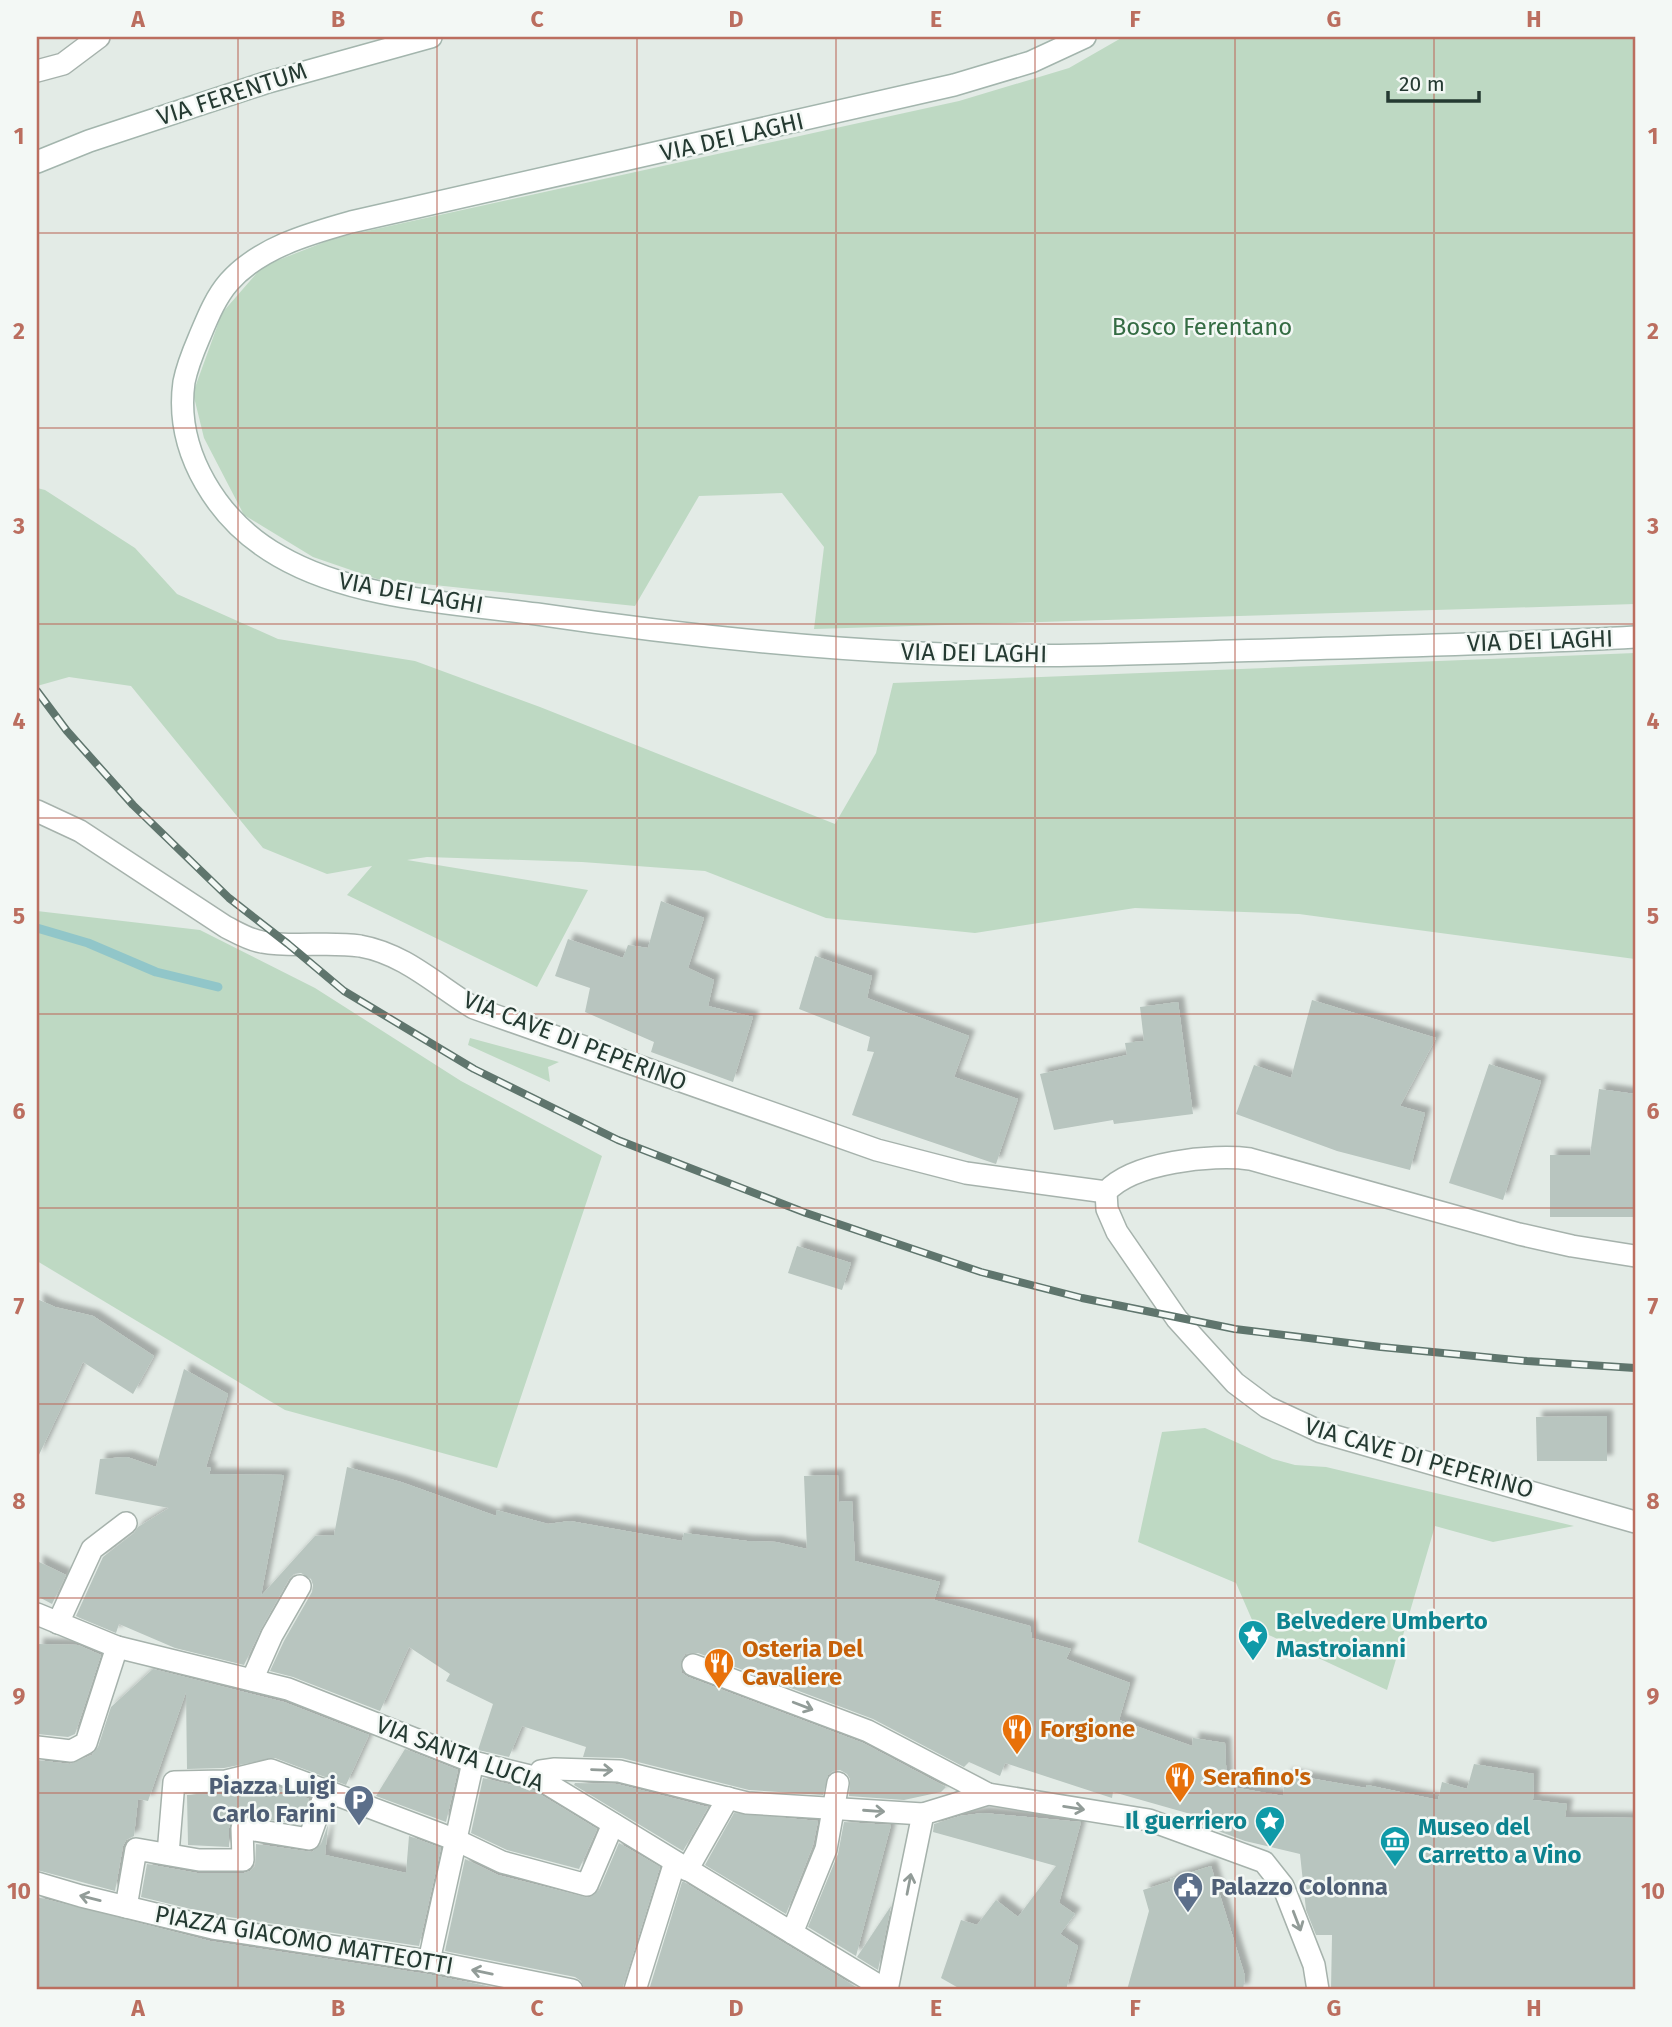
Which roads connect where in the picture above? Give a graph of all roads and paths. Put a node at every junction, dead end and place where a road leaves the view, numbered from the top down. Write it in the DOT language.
graph roads {
  1 [pos="99,37"];
  2 [pos="431,37"];
  3 [pos="1085,37"];
  4 [pos="37,71"];
  5 [pos="37,162"];
  6 [pos="1635,637"];
  7 [pos="37,811"];
  8 [pos="1106,1192"];
  9 [pos="1635,1256"];
  10 [pos="1635,1522"];
  11 [pos="126,1523"];
  12 [pos="300,1587"];
  13 [pos="37,1614"];
  14 [pos="58,1623"];
  15 [pos="117,1647"];
  16 [pos="693,1665"];
  17 [pos="252,1680"];
  18 [pos="37,1747"];
  19 [pos="472,1762"];
  20 [pos="538,1778"];
  21 [pos="838,1783"];
  22 [pos="326,1791"];
  23 [pos="988,1794"];
  24 [pos="727,1798"];
  25 [pos="834,1808"];
  26 [pos="923,1814"];
  27 [pos="613,1824"];
  28 [pos="456,1840"];
  29 [pos="168,1854"];
  30 [pos="681,1866"];
  31 [pos="37,1883"];
  32 [pos="126,1907"];
  33 [pos="792,1933"];
  34 [pos="429,1961"];
  35 [pos="572,1990"];
  36 [pos="635,1990"];
  37 [pos="887,1990"];
  38 [pos="1318,1990"];
  1 -- 4 [label="street"];
  2 -- 5 [label="street, VIA FERENTUM"];
  3 -- 6 [label="street, VIA DEI LAGHI"];
  7 -- 8 [label="street, VIA CAVE DI PEPERINO"];
  8 -- 9 [label="street"];
  8 -- 10 [label="street, VIA CAVE DI PEPERINO"];
  11 -- 14 [label="street"];
  12 -- 17 [label="street"];
  13 -- 14 [label="street, VIA SANTA LUCIA"];
  14 -- 15 [label="street, VIA SANTA LUCIA"];
  15 -- 17 [label="street, VIA SANTA LUCIA"];
  15 -- 18 [label="street"];
  16 -- 23 [label="street, one-way"];
  17 -- 19 [label="street, VIA SANTA LUCIA"];
  19 -- 20 [label="street, VIA SANTA LUCIA"];
  19 -- 28 [label="street"];
  20 -- 24 [label="street, one-way"];
  20 -- 27 [label="street, VIA SANTA LUCIA"];
  21 -- 25 [label="street"];
  22 -- 28 [label="street"];
  22 -- 29 [label="street"];
  22 -- 29 [label="street"];
  23 -- 26 [label="street"];
  23 -- 38 [label="street, one-way"];
  24 -- 25 [label="street"];
  24 -- 30 [label="street"];
  25 -- 26 [label="street, one-way"];
  25 -- 33 [label="street"];
  37 -- 26 [label="street, one-way"];
  27 -- 28 [label="street"];
  27 -- 30 [label="street, VIA SANTA LUCIA"];
  28 -- 34 [label="street"];
  29 -- 32 [label="street"];
  30 -- 33 [label="street, VIA SANTA LUCIA"];
  30 -- 36 [label="street"];
  32 -- 31 [label="street, PIAZZA GIACOMO MATTEOTTI, one-way"];
  32 -- 34 [label="street, PIAZZA GIACOMO MATTEOTTI"];
  33 -- 37 [label="street, VIA SANTA LUCIA"];
  35 -- 34 [label="street, PIAZZA GIACOMO MATTEOTTI, one-way"];
}
